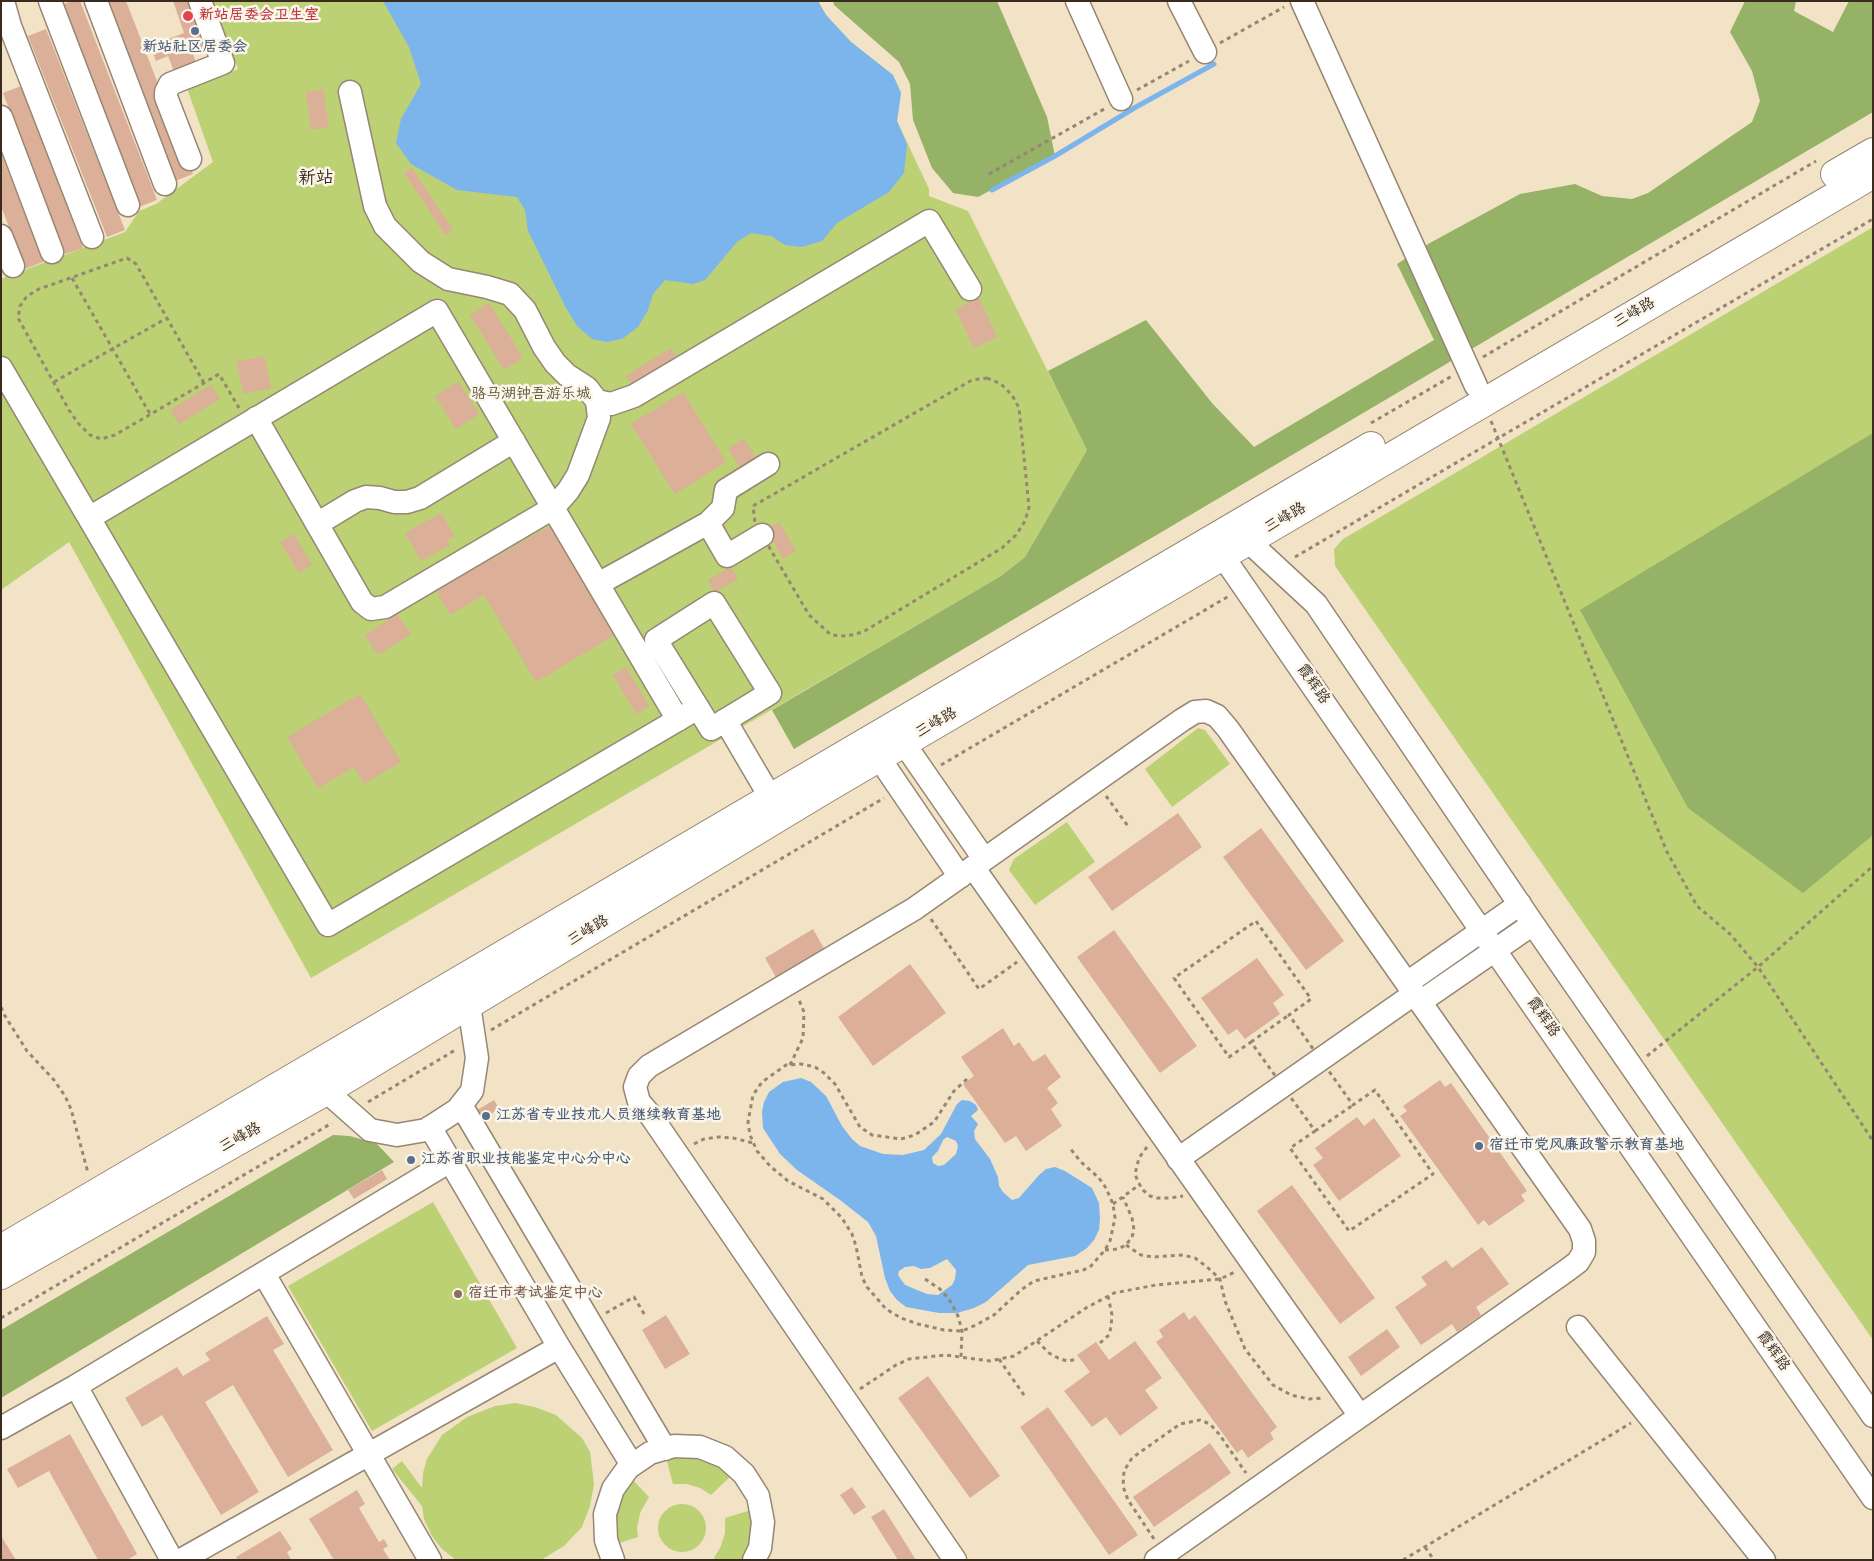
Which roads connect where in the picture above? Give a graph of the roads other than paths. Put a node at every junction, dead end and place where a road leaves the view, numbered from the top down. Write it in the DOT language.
graph roads {
  1 [pos="3,1"];
  2 [pos="50,1"];
  3 [pos="96,1"];
  4 [pos="200,1"];
  5 [pos="1077,1"];
  6 [pos="1179,1"];
  7 [pos="1294,4"];
  8 [pos="9,49"];
  9 [pos="1205,52"];
  10 [pos="350,92"];
  11 [pos="1121,99"];
  12 [pos="1,117"];
  13 [pos="1873,152"];
  14 [pos="190,159"];
  15 [pos="1873,174"];
  16 [pos="165,184"];
  17 [pos="128,205"];
  18 [pos="1,236"];
  19 [pos="92,237"];
  20 [pos="52,252"];
  21 [pos="13,266"];
  22 [pos="448,279"];
  23 [pos="970,289"];
  24 [pos="437,311"];
  25 [pos="1,368"];
  26 [pos="1479,394"];
  27 [pos="597,401"];
  28 [pos="252,421"];
  29 [pos="514,442"];
  30 [pos="768,464"];
  31 [pos="553,508"];
  32 [pos="89,518"];
  33 [pos="708,523"];
  34 [pos="317,524"];
  35 [pos="1242,532"];
  36 [pos="762,535"];
  37 [pos="1217,547"];
  38 [pos="598,584"];
  39 [pos="698,708"];
  40 [pos="678,720"];
  41 [pos="726,720"];
  42 [pos="898,734"];
  43 [pos="873,749"];
  44 [pos="776,807"];
  45 [pos="973,868"];
  46 [pos="1520,904"];
  47 [pos="1533,924"];
  48 [pos="1482,931"];
  49 [pos="1495,950"];
  50 [pos="1414,993"];
  51 [pos="469,1005"];
  52 [pos="326,1091"];
  53 [pos="461,1105"];
  54 [pos="430,1127"];
  55 [pos="1178,1159"];
  56 [pos="450,1161"];
  57 [pos="1,1249"];
  58 [pos="264,1274"];
  59 [pos="1,1275"];
  60 [pos="1578,1327"];
  61 [pos="559,1347"];
  62 [pos="76,1386"];
  63 [pos="1360,1416"];
  64 [pos="1873,1416"];
  65 [pos="1,1428"];
  66 [pos="665,1449"];
  67 [pos="369,1454"];
  68 [pos="632,1465"];
  69 [pos="1873,1498"];
  70 [pos="1160,1557"];
  71 [pos="172,1560"];
  72 [pos="181,1560"];
  73 [pos="430,1560"];
  74 [pos="613,1560"];
  75 [pos="754,1560"];
  76 [pos="955,1560"];
  77 [pos="1764,1560"];
  1 -- 8 [label="street"];
  2 -- 17 [label="street"];
  3 -- 16 [label="street"];
  4 -- 14 [label="street"];
  5 -- 11 [label="street"];
  6 -- 9 [label="street"];
  7 -- 26 [label="street"];
  8 -- 19 [label="street"];
  10 -- 22 [label="street"];
  12 -- 20 [label="street"];
  13 -- 26 [label="main road, 三峰路"];
  15 -- 26 [label="main road, 三峰路"];
  18 -- 21 [label="street"];
  22 -- 24 [label="street"];
  22 -- 27 [label="street"];
  23 -- 27 [label="street"];
  24 -- 28 [label="street"];
  24 -- 29 [label="street"];
  25 -- 32 [label="street"];
  26 -- 35 [label="main road, 三峰路"];
  27 -- 31 [label="street"];
  28 -- 32 [label="street"];
  28 -- 34 [label="street"];
  29 -- 31 [label="street"];
  29 -- 34 [label="street"];
  30 -- 33 [label="street"];
  31 -- 34 [label="street"];
  31 -- 38 [label="street"];
  32 -- 40 [label="street"];
  33 -- 36 [label="street"];
  33 -- 38 [label="street"];
  35 -- 37 [label="main road, 三峰路"];
  35 -- 46 [label="street"];
  37 -- 42 [label="main road, 三峰路"];
  37 -- 48 [label="street, 霞辉路"];
  38 -- 40 [label="street"];
  39 -- 40 [label="street"];
  39 -- 41 [label="street"];
  39 -- 41 [label="street"];
  41 -- 44 [label="street"];
  42 -- 43 [label="main road, 三峰路"];
  42 -- 45 [label="street"];
  43 -- 44 [label="main road, 三峰路"];
  43 -- 45 [label="street"];
  44 -- 51 [label="main road, 三峰路"];
  44 -- 57 [label="main road, 三峰路"];
  45 -- 50 [label="street"];
  45 -- 55 [label="street"];
  45 -- 76 [label="street"];
  46 -- 47 [label="street"];
  46 -- 48 [label="street"];
  47 -- 49 [label="street"];
  47 -- 64 [label="street"];
  48 -- 49 [label="street, 霞辉路"];
  48 -- 50 [label="street"];
  49 -- 50 [label="street"];
  49 -- 69 [label="street, 霞辉路"];
  50 -- 55 [label="street"];
  50 -- 63 [label="street"];
  51 -- 52 [label="main road, 三峰路"];
  51 -- 53 [label="street"];
  52 -- 54 [label="street"];
  52 -- 59 [label="main road, 三峰路"];
  53 -- 54 [label="street"];
  53 -- 66 [label="street"];
  54 -- 56 [label="street"];
  55 -- 63 [label="street"];
  56 -- 58 [label="street"];
  56 -- 61 [label="street"];
  58 -- 62 [label="street"];
  58 -- 67 [label="street"];
  60 -- 77 [label="street"];
  61 -- 67 [label="street"];
  61 -- 68 [label="street"];
  62 -- 65 [label="street"];
  62 -- 71 [label="street"];
  63 -- 70 [label="street"];
  66 -- 68 [label="street"];
  66 -- 75 [label="street"];
  67 -- 72 [label="street"];
  67 -- 73 [label="street"];
  68 -- 74 [label="street"];
}
